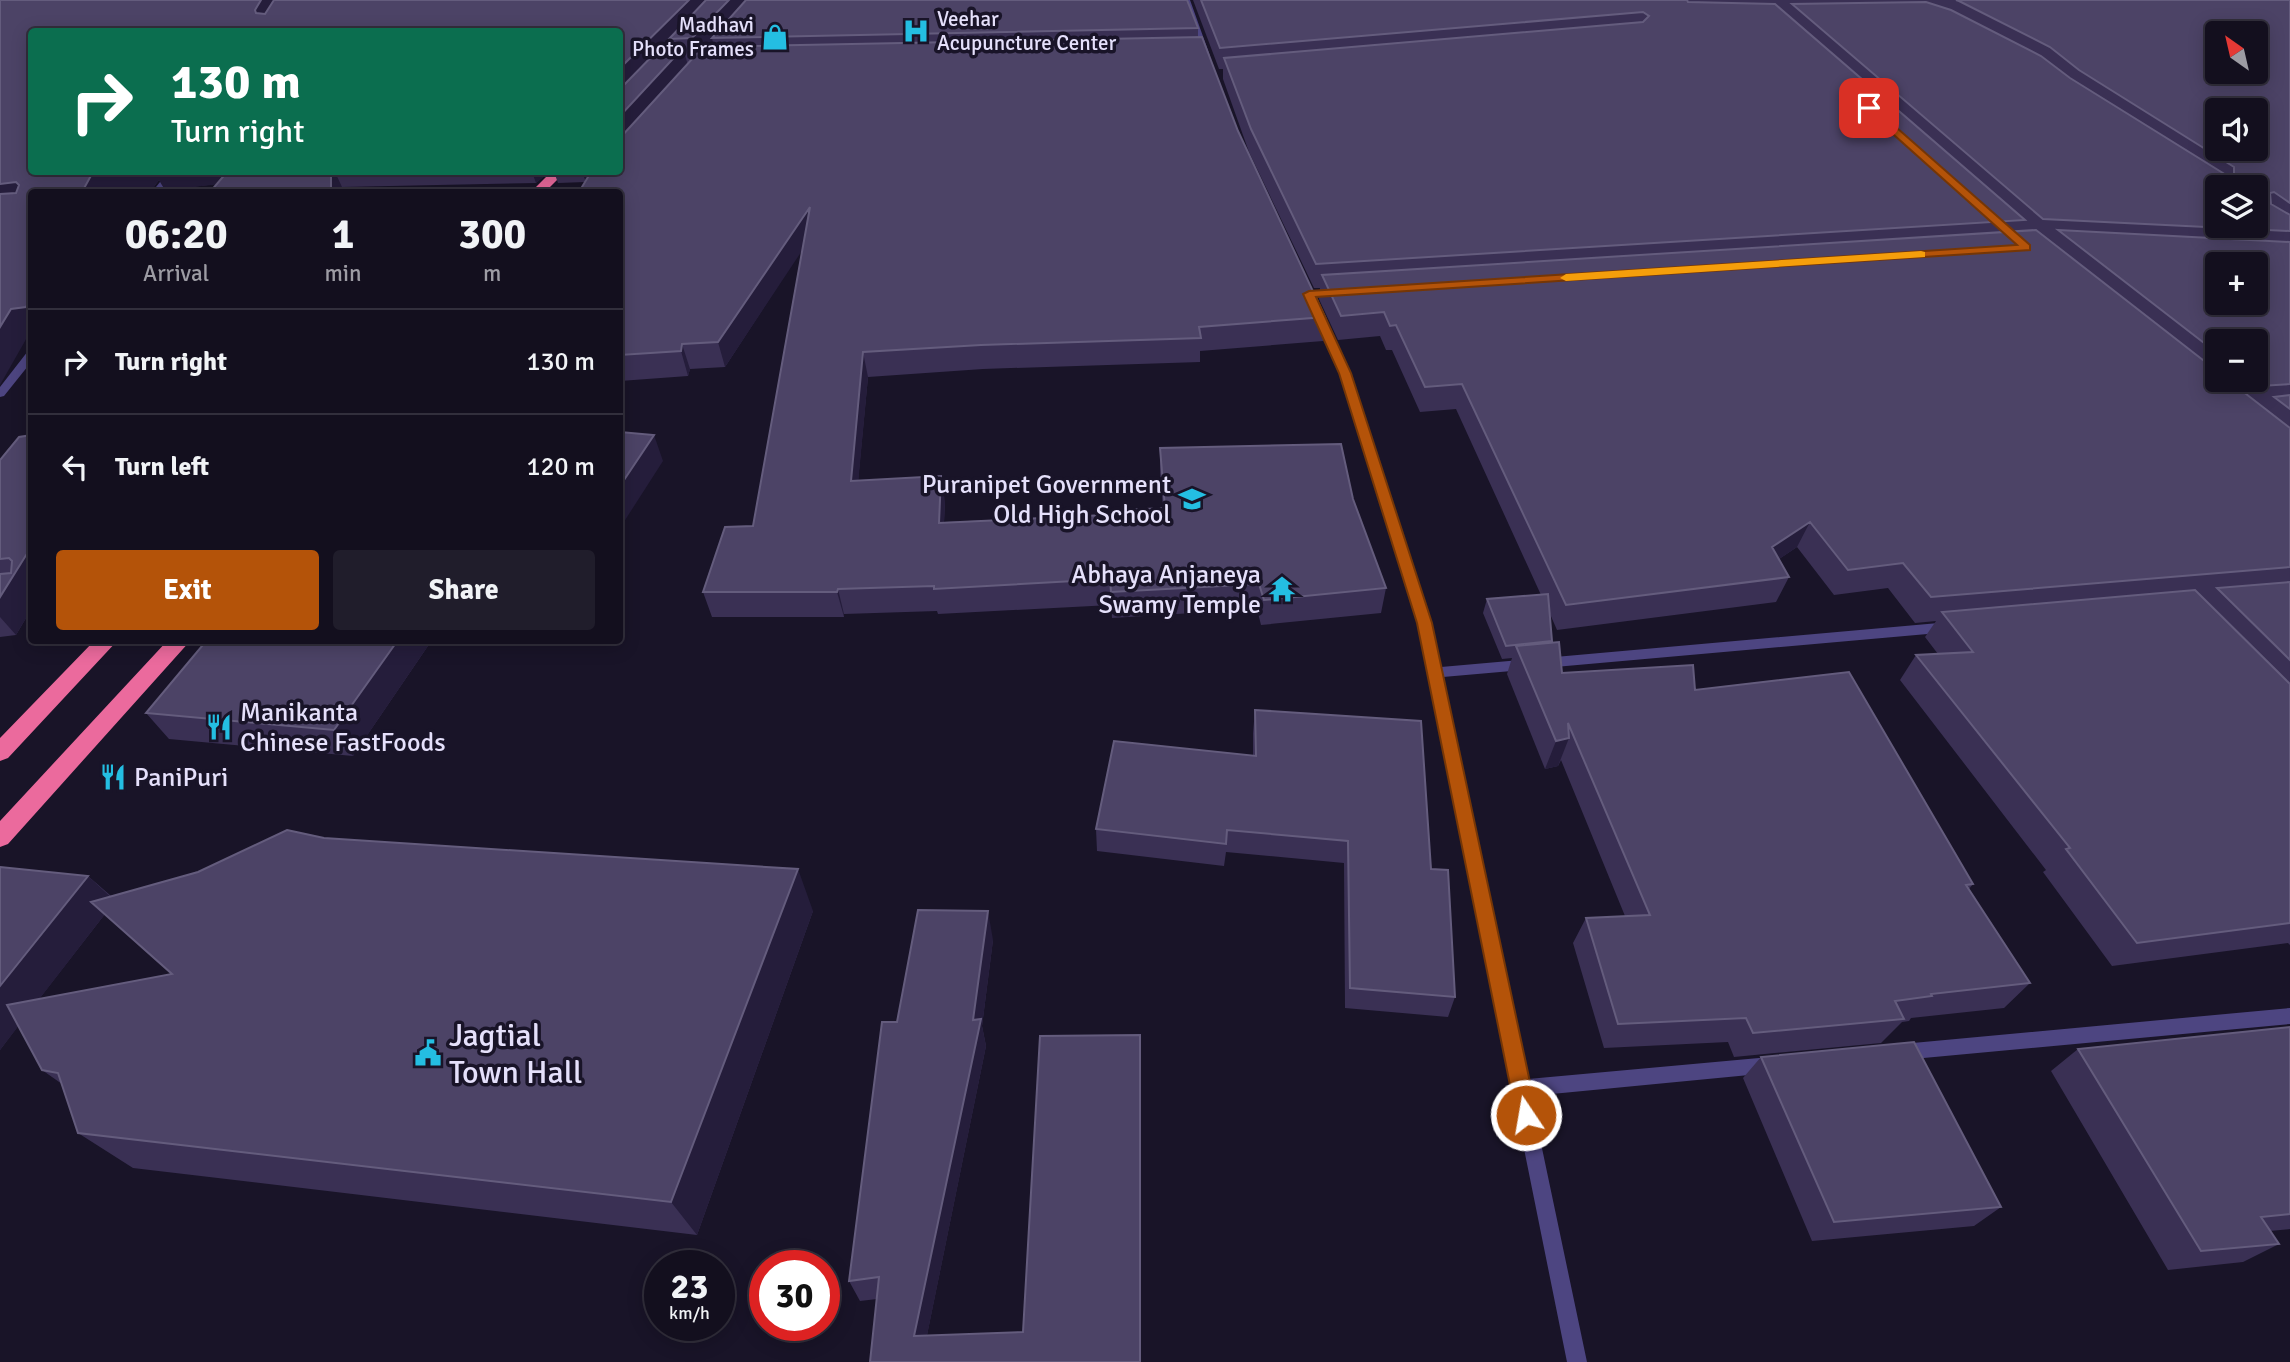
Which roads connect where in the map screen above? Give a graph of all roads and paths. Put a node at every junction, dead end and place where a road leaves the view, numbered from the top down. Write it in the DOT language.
graph roads {
  1 [pos="1186,0"];
  2 [pos="1203,57"];
  3 [pos="170,175"];
  4 [pos="555,175"];
  5 [pos="158,189"];
  6 [pos="541,189"];
  7 [pos="1309,294"];
  8 [pos="28,358"];
  9 [pos="0,394"];
  10 [pos="1971,625"];
  11 [pos="104,644"];
  12 [pos="177,644"];
  13 [pos="1435,673"];
  14 [pos="0,752"];
  15 [pos="0,837"];
  16 [pos="2290,1016"];
  17 [pos="1878,1055"];
  18 [pos="1782,1063"];
  19 [pos="1521,1088"];
  20 [pos="1577,1362"];
  1 -- 2 [label="street"];
  3 -- 5 [label="street"];
  4 -- 6 [label="highway"];
  7 -- 13 [label="street"];
  8 -- 9 [label="street"];
  10 -- 13 [label="street"];
  11 -- 14 [label="highway"];
  12 -- 15 [label="highway"];
  13 -- 19 [label="street"];
  16 -- 17 [label="street"];
  18 -- 19 [label="street"];
  19 -- 20 [label="street"];
}
